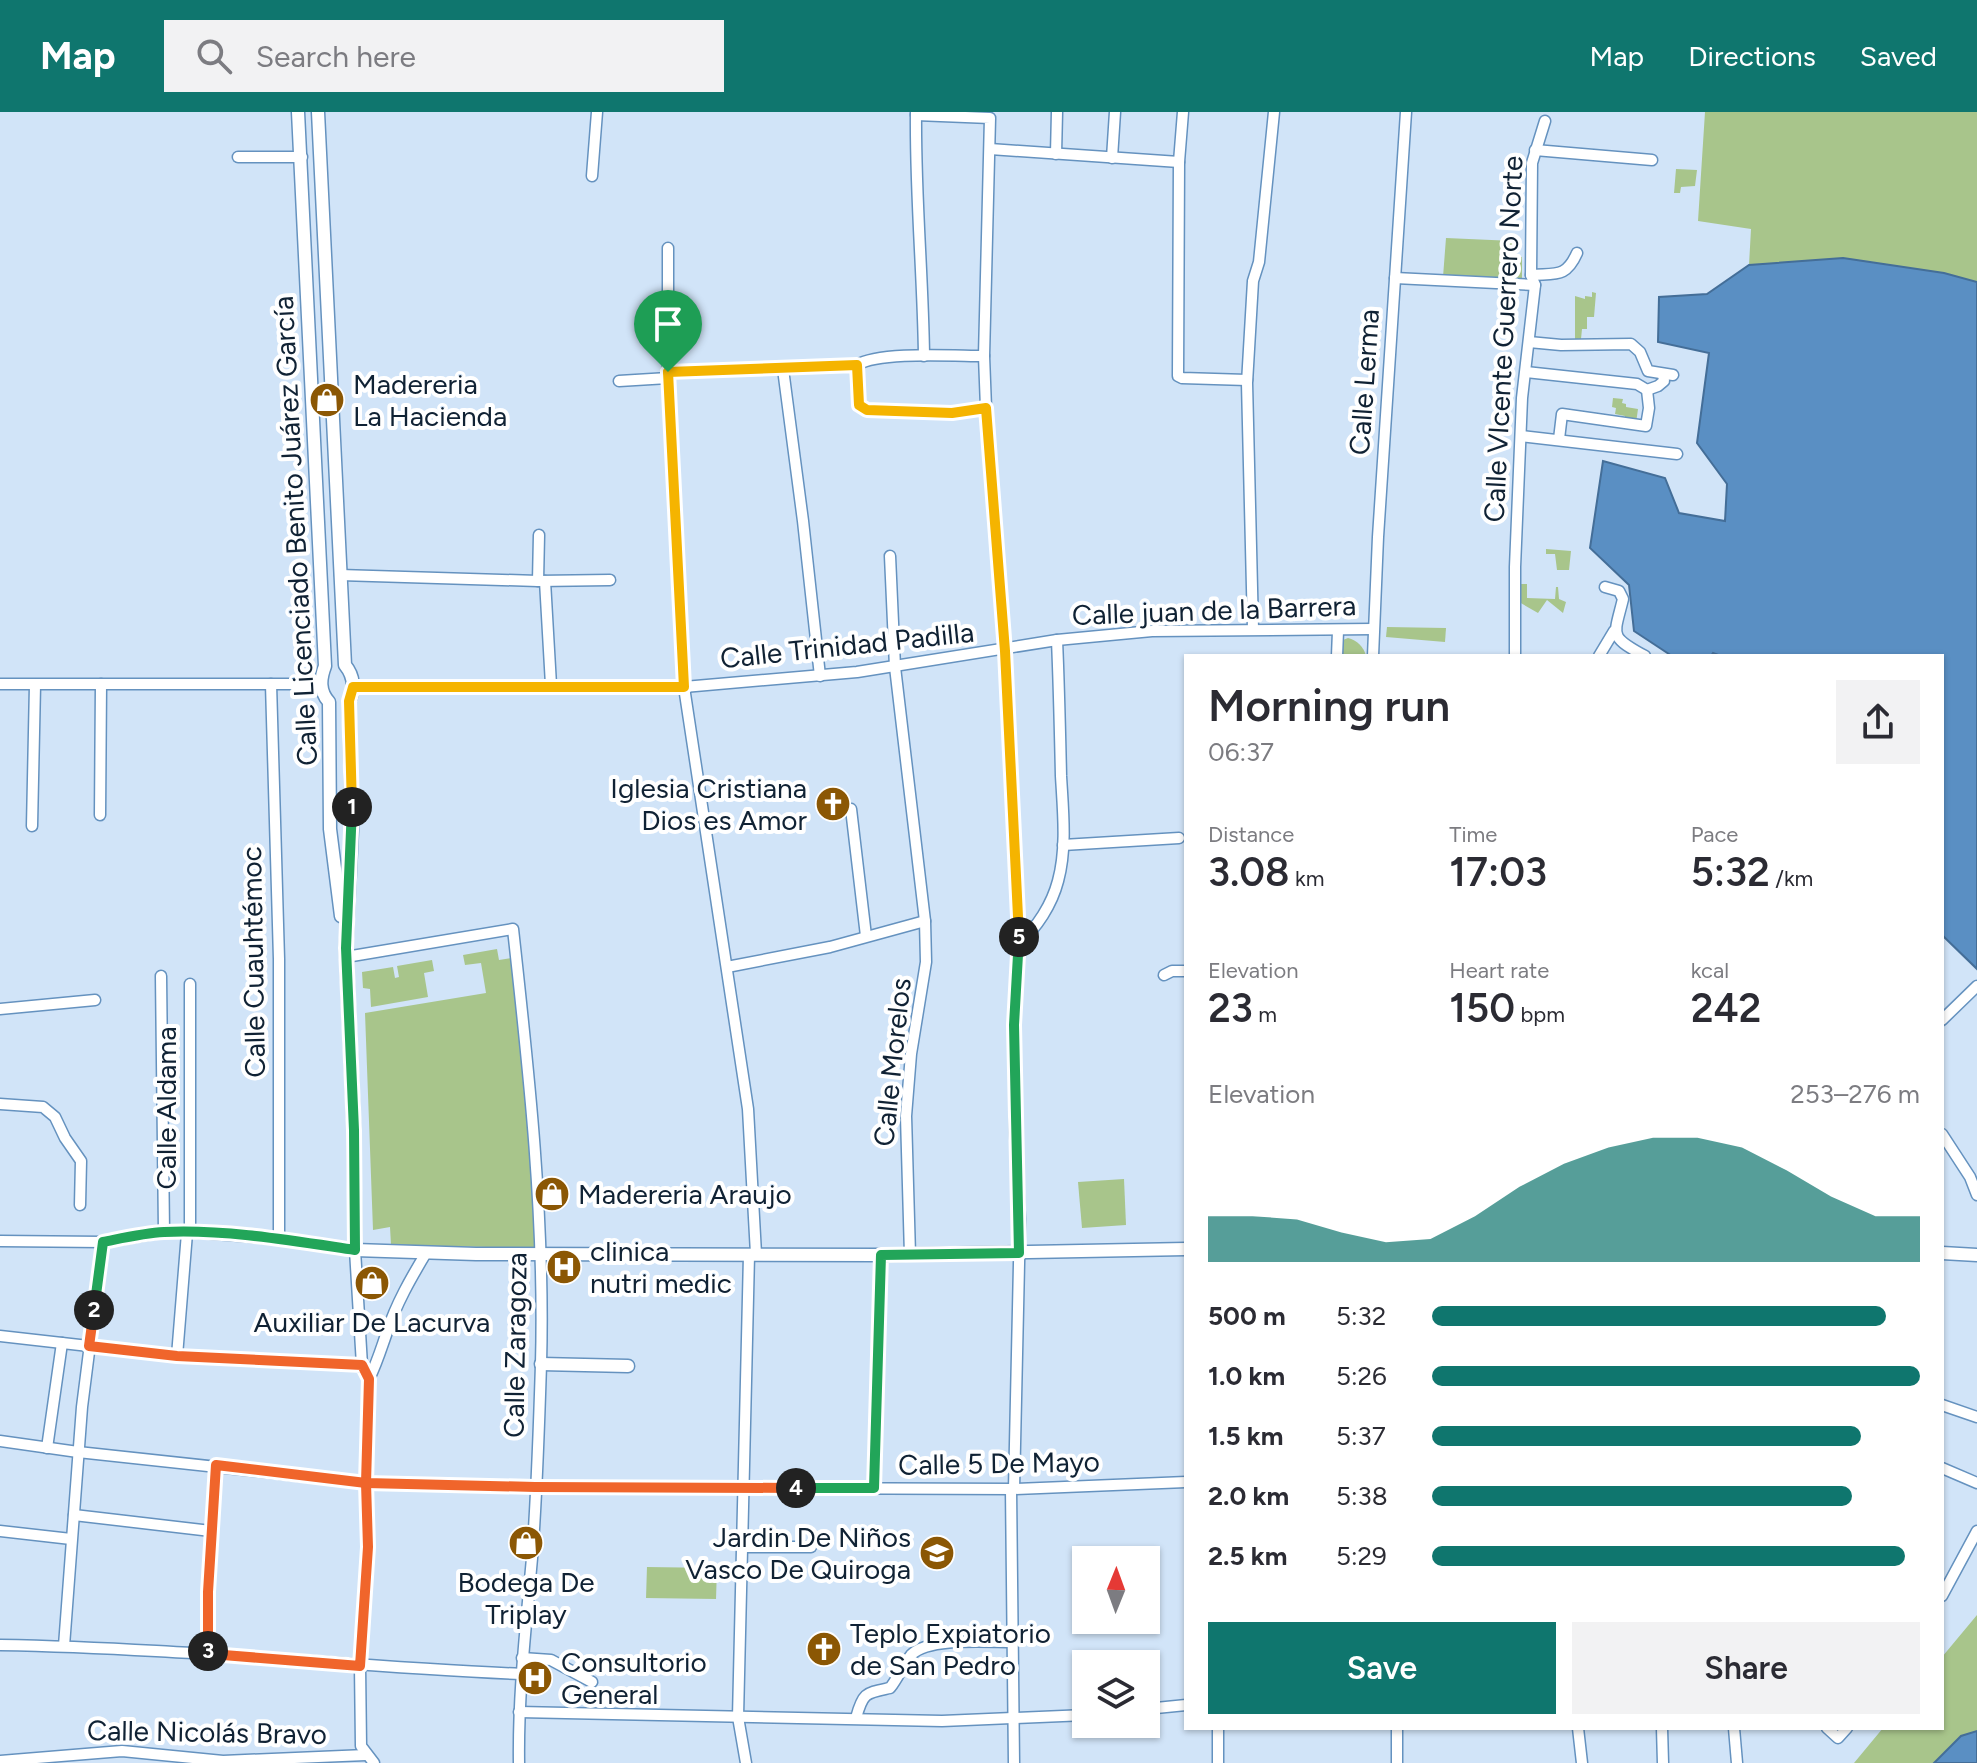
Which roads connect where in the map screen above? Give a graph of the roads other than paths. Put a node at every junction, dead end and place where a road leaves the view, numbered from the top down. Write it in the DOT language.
graph roads {
  1 [pos="298,112"];
  2 [pos="318,112"];
  3 [pos="597,112"];
  4 [pos="1057,112"];
  5 [pos="1115,112"];
  6 [pos="1183,112"];
  7 [pos="1274,112"];
  8 [pos="1406,112"];
  9 [pos="916,114"];
  10 [pos="1545,121"];
  11 [pos="990,149"];
  12 [pos="1535,150"];
  13 [pos="1056,154"];
  14 [pos="238,157"];
  15 [pos="302,157"];
  16 [pos="1112,158"];
  17 [pos="1652,160"];
  18 [pos="1179,162"];
  19 [pos="592,176"];
  20 [pos="668,248"];
  21 [pos="1577,253"];
  22 [pos="1395,278"];
  23 [pos="1533,280"];
  24 [pos="1529,342"];
  25 [pos="924,356"];
  26 [pos="984,356"];
  27 [pos="857,365"];
  28 [pos="783,369"];
  29 [pos="1526,372"];
  30 [pos="668,375"];
  31 [pos="1247,380"];
  32 [pos="619,381"];
  33 [pos="331,383"];
  34 [pos="313,384"];
  35 [pos="1647,390"];
  36 [pos="986,408"];
  37 [pos="1521,436"];
  38 [pos="1559,439"];
  39 [pos="1677,454"];
  40 [pos="539,535"];
  41 [pos="890,556"];
  42 [pos="340,575"];
  43 [pos="610,580"];
  44 [pos="542,581"];
  45 [pos="1605,587"];
  46 [pos="1253,629"];
  47 [pos="1373,629"];
  48 [pos="1338,631"];
  49 [pos="1614,631"];
  50 [pos="1057,640"];
  51 [pos="1005,651"];
  52 [pos="1337,654"];
  53 [pos="1373,654"];
  54 [pos="1515,654"];
  55 [pos="1600,654"];
  56 [pos="1641,654"];
  57 [pos="345,665"];
  58 [pos="325,666"];
  59 [pos="895,667"];
  60 [pos="820,676"];
  61 [pos="0,684"];
  62 [pos="101,684"];
  63 [pos="271,684"];
  64 [pos="321,684"];
  65 [pos="35,685"];
  66 [pos="551,685"];
  67 [pos="353,687"];
  68 [pos="684,687"];
  69 [pos="349,701"];
  70 [pos="329,702"];
  71 [pos="851,809"];
  72 [pos="100,815"];
  73 [pos="32,826"];
  74 [pos="1179,838"];
  75 [pos="1063,845"];
  76 [pos="925,921"];
  77 [pos="866,936"];
  78 [pos="1019,943"];
  79 [pos="346,953"];
  80 [pos="727,967"];
  81 [pos="1184,971"];
  82 [pos="1164,975"];
  83 [pos="161,976"];
  84 [pos="190,984"];
  85 [pos="1977,986"];
  86 [pos="95,1000"];
  87 [pos="0,1009"];
  88 [pos="1944,1018"];
  89 [pos="0,1104"];
  90 [pos="1944,1137"];
  91 [pos="1977,1195"];
  92 [pos="80,1205"];
  93 [pos="164,1232"];
  94 [pos="188,1232"];
  95 [pos="279,1239"];
  96 [pos="0,1241"];
  97 [pos="103,1242"];
  98 [pos="1184,1249"];
  99 [pos="355,1250"];
  100 [pos="426,1253"];
  101 [pos="1019,1253"];
  102 [pos="1944,1253"];
  103 [pos="541,1254"];
  104 [pos="753,1254"];
  105 [pos="881,1255"];
  106 [pos="910,1255"];
  107 [pos="1977,1255"];
  108 [pos="0,1336"];
  109 [pos="62,1343"];
  110 [pos="89,1346"];
  111 [pos="177,1356"];
  112 [pos="541,1364"];
  113 [pos="362,1365"];
  114 [pos="628,1366"];
  115 [pos="369,1379"];
  116 [pos="1944,1406"];
  117 [pos="1977,1417"];
  118 [pos="0,1441"];
  119 [pos="47,1448"];
  120 [pos="78,1452"];
  121 [pos="216,1465"];
  122 [pos="1944,1469"];
  123 [pos="1184,1482"];
  124 [pos="366,1483"];
  125 [pos="1977,1483"];
  126 [pos="535,1487"];
  127 [pos="743,1488"];
  128 [pos="874,1488"];
  129 [pos="1013,1489"];
  130 [pos="74,1515"];
  131 [pos="0,1531"];
  132 [pos="211,1531"];
  133 [pos="1977,1531"];
  134 [pos="71,1539"];
  135 [pos="742,1547"];
  136 [pos="811,1547"];
  137 [pos="1944,1592"];
  138 [pos="1012,1642"];
  139 [pos="0,1645"];
  140 [pos="64,1646"];
  141 [pos="208,1653"];
  142 [pos="522,1658"];
  143 [pos="360,1666"];
  144 [pos="521,1674"];
  145 [pos="592,1682"];
  146 [pos="1184,1705"];
  147 [pos="1160,1708"];
  148 [pos="519,1712"];
  149 [pos="1072,1716"];
  150 [pos="738,1717"];
  151 [pos="856,1718"];
  152 [pos="1013,1719"];
  153 [pos="1218,1730"];
  154 [pos="1397,1730"];
  155 [pos="1578,1730"];
  156 [pos="1662,1730"];
  157 [pos="1734,1730"];
  158 [pos="1829,1730"];
  159 [pos="1845,1730"];
  160 [pos="370,1759"];
  161 [pos="0,1761"];
  162 [pos="223,1762"];
  163 [pos="519,1763"];
  164 [pos="746,1763"];
  165 [pos="1014,1763"];
  166 [pos="1218,1763"];
  167 [pos="1397,1763"];
  168 [pos="1582,1763"];
  169 [pos="1663,1763"];
  170 [pos="1737,1763"];
  1 -- 15 [label="street, Calle Licenciado Benito Juárez García"];
  2 -- 33 [label="street, Calle Licenciado Benito Juárez García"];
  3 -- 19 [label="street"];
  4 -- 13 [label="street"];
  5 -- 16 [label="street"];
  6 -- 18 [label="street"];
  7 -- 31 [label="street"];
  8 -- 22 [label="street, Calle Lerma"];
  9 -- 11 [label="street"];
  9 -- 25 [label="street"];
  10 -- 12 [label="street, Calle VIcente Guerrero Norte"];
  11 -- 13 [label="street"];
  11 -- 26 [label="street"];
  12 -- 17 [label="street"];
  12 -- 23 [label="street, Calle VIcente Guerrero Norte"];
  13 -- 16 [label="street"];
  14 -- 15 [label="street"];
  15 -- 34 [label="street, Calle Licenciado Benito Juárez García"];
  16 -- 18 [label="street"];
  18 -- 31 [label="street"];
  20 -- 30 [label="street"];
  21 -- 23 [label="street"];
  22 -- 23 [label="street"];
  22 -- 47 [label="street, Calle Lerma"];
  23 -- 24 [label="street, Calle VIcente Guerrero Norte"];
  24 -- 29 [label="street, Calle VIcente Guerrero Norte"];
  24 -- 35 [label="street"];
  25 -- 26 [label="street"];
  25 -- 27 [label="street"];
  26 -- 36 [label="street"];
  27 -- 28 [label="street"];
  27 -- 36 [label="street"];
  28 -- 30 [label="street"];
  28 -- 60 [label="street"];
  29 -- 35 [label="street"];
  29 -- 37 [label="street, Calle VIcente Guerrero Norte"];
  30 -- 32 [label="street"];
  30 -- 68 [label="street"];
  31 -- 46 [label="street"];
  33 -- 34 [label="street"];
  33 -- 42 [label="street, Calle Licenciado Benito Juárez García"];
  34 -- 58 [label="street, Calle Licenciado Benito Juárez García"];
  35 -- 38 [label="street"];
  36 -- 51 [label="street"];
  37 -- 38 [label="street"];
  37 -- 54 [label="street, Calle VIcente Guerrero Norte"];
  38 -- 39 [label="street"];
  40 -- 44 [label="street"];
  41 -- 59 [label="street, Calle Morelos"];
  42 -- 44 [label="street"];
  42 -- 57 [label="street, Calle Licenciado Benito Juárez García"];
  43 -- 44 [label="street"];
  44 -- 66 [label="street"];
  45 -- 49 [label="street"];
  46 -- 48 [label="street, Calle juan de la Barrera"];
  46 -- 50 [label="street, Calle juan de la Barrera"];
  47 -- 48 [label="street, Calle juan de la Barrera"];
  47 -- 53 [label="street, Calle Lerma"];
  48 -- 52 [label="street"];
  49 -- 55 [label="street"];
  49 -- 56 [label="street"];
  50 -- 51 [label="street, Calle Trinidad Padilla"];
  50 -- 75 [label="street"];
  51 -- 59 [label="street, Calle Trinidad Padilla"];
  51 -- 78 [label="street"];
  57 -- 58 [label="street"];
  57 -- 67 [label="street, Calle Licenciado Benito Juárez García"];
  58 -- 64 [label="street, Calle Licenciado Benito Juárez García"];
  59 -- 60 [label="street, Calle Trinidad Padilla"];
  59 -- 76 [label="street, Calle Morelos"];
  60 -- 68 [label="street, Calle Trinidad Padilla"];
  61 -- 65 [label="street"];
  62 -- 63 [label="street"];
  62 -- 65 [label="street"];
  62 -- 72 [label="street"];
  63 -- 64 [label="street"];
  63 -- 95 [label="street, Calle Cuauhtémoc"];
  64 -- 70 [label="street, Calle Licenciado Benito Juárez García"];
  65 -- 73 [label="street"];
  66 -- 67 [label="street, Calle Trinidad Padilla"];
  66 -- 68 [label="street, Calle Trinidad Padilla"];
  67 -- 69 [label="street, Calle Licenciado Benito Juárez García"];
  68 -- 80 [label="street"];
  69 -- 70 [label="street"];
  69 -- 79 [label="street, Calle Licenciado Benito Juárez García"];
  70 -- 79 [label="street, Calle Licenciado Benito Juárez García"];
  71 -- 77 [label="street"];
  74 -- 75 [label="street"];
  75 -- 78 [label="street"];
  76 -- 77 [label="street"];
  76 -- 106 [label="street, Calle Morelos"];
  77 -- 80 [label="street"];
  78 -- 101 [label="street"];
  79 -- 99 [label="street, Calle Licenciado Benito Juárez García"];
  79 -- 103 [label="street, Calle Zaragoza"];
  80 -- 104 [label="street"];
  81 -- 82 [label="street"];
  83 -- 93 [label="street"];
  84 -- 94 [label="street, Calle Aldama"];
  85 -- 88 [label="street"];
  86 -- 87 [label="street"];
  89 -- 92 [label="street"];
  90 -- 91 [label="street"];
  93 -- 94 [label="street"];
  93 -- 97 [label="street"];
  94 -- 95 [label="street"];
  94 -- 111 [label="street"];
  95 -- 99 [label="street"];
  96 -- 97 [label="street"];
  97 -- 110 [label="street"];
  98 -- 101 [label="street"];
  99 -- 100 [label="street"];
  99 -- 113 [label="street, Calle Licenciado Benito Juárez García"];
  100 -- 103 [label="street"];
  100 -- 115 [label="street"];
  101 -- 106 [label="street"];
  101 -- 129 [label="street"];
  102 -- 107 [label="street"];
  103 -- 104 [label="street"];
  103 -- 112 [label="street, Calle Zaragoza"];
  104 -- 105 [label="street"];
  104 -- 127 [label="street"];
  105 -- 106 [label="street"];
  105 -- 128 [label="street"];
  108 -- 109 [label="street"];
  109 -- 110 [label="street"];
  109 -- 119 [label="street"];
  110 -- 111 [label="street"];
  110 -- 120 [label="street"];
  111 -- 113 [label="street"];
  112 -- 114 [label="street"];
  112 -- 126 [label="street, Calle Zaragoza"];
  113 -- 115 [label="street, Calle Licenciado Benito Juárez García"];
  115 -- 124 [label="street, Calle Licenciado Benito Juárez García"];
  116 -- 117 [label="street"];
  118 -- 119 [label="street, Calle 5 De Mayo"];
  119 -- 120 [label="street, Calle 5 De Mayo"];
  120 -- 121 [label="street, Calle 5 De Mayo"];
  120 -- 130 [label="street"];
  121 -- 124 [label="street, Calle 5 De Mayo"];
  121 -- 132 [label="street"];
  122 -- 125 [label="street"];
  123 -- 129 [label="street, Calle 5 De Mayo"];
  124 -- 126 [label="street, Calle 5 De Mayo"];
  124 -- 143 [label="street, Calle Licenciado Benito Juárez García"];
  126 -- 127 [label="street, Calle 5 De Mayo"];
  126 -- 142 [label="street, Calle Zaragoza"];
  127 -- 128 [label="street, Calle 5 De Mayo"];
  127 -- 135 [label="street"];
  128 -- 129 [label="street, Calle 5 De Mayo"];
  129 -- 138 [label="street"];
  130 -- 132 [label="street"];
  130 -- 134 [label="street"];
  131 -- 134 [label="street"];
  132 -- 141 [label="street"];
  133 -- 137 [label="street"];
  134 -- 140 [label="street"];
  135 -- 136 [label="street"];
  135 -- 150 [label="street"];
  138 -- 151 [label="street"];
  138 -- 152 [label="street"];
  139 -- 140 [label="street"];
  140 -- 141 [label="street"];
  141 -- 143 [label="street"];
  142 -- 144 [label="street, Calle Zaragoza"];
  142 -- 145 [label="street"];
  143 -- 144 [label="street"];
  143 -- 160 [label="street, Calle Licenciado Benito Juárez García"];
  144 -- 148 [label="street, Calle Zaragoza"];
  146 -- 147 [label="street"];
  148 -- 150 [label="street"];
  148 -- 163 [label="street, Calle Zaragoza"];
  149 -- 152 [label="street"];
  150 -- 151 [label="street"];
  150 -- 164 [label="street"];
  151 -- 152 [label="street"];
  152 -- 165 [label="street"];
  153 -- 166 [label="street"];
  154 -- 167 [label="street"];
  155 -- 168 [label="street"];
  156 -- 169 [label="street"];
  157 -- 170 [label="street"];
  158 -- 159 [label="street"];
  160 -- 162 [label="street, Calle Nicolás Bravo"];
  161 -- 162 [label="street, Calle Nicolás Bravo"];
}
